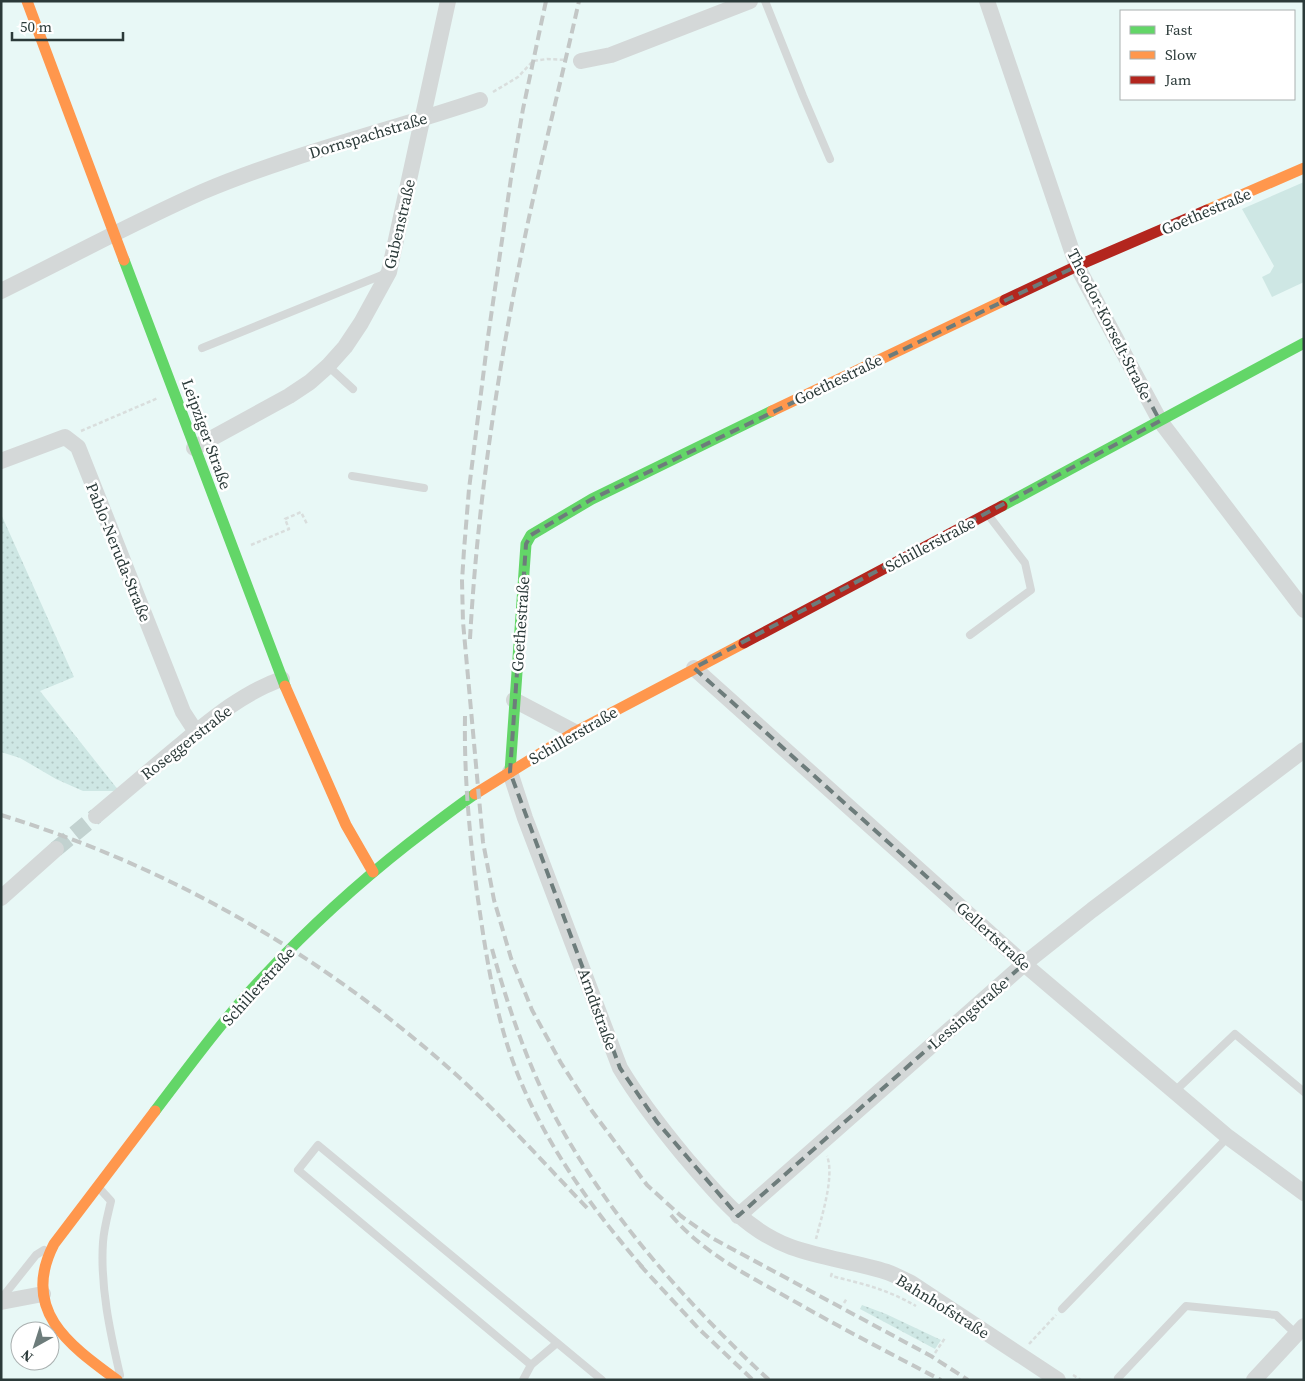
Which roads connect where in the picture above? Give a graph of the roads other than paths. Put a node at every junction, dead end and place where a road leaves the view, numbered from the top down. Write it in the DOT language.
graph roads {
  1 [pos="27,1"];
  2 [pos="448,1"];
  3 [pos="766,1"];
  4 [pos="987,1"];
  5 [pos="741,3"];
  6 [pos="581,61"];
  7 [pos="480,100"];
  8 [pos="423,119"];
  9 [pos="830,158"];
  10 [pos="1304,168"];
  11 [pos="115,234"];
  12 [pos="1077,266"];
  13 [pos="388,272"];
  14 [pos="1,291"];
  15 [pos="1304,343"];
  16 [pos="202,348"];
  17 [pos="328,366"];
  18 [pos="353,389"];
  19 [pos="1160,421"];
  20 [pos="194,448"];
  21 [pos="1,461"];
  22 [pos="352,476"];
  23 [pos="424,488"];
  24 [pos="988,514"];
  25 [pos="1304,610"];
  26 [pos="970,636"];
  27 [pos="694,668"];
  28 [pos="282,679"];
  29 [pos="514,700"];
  30 [pos="196,732"];
  31 [pos="575,732"];
  32 [pos="1304,750"];
  33 [pos="510,772"];
  34 [pos="96,816"];
  35 [pos="56,849"];
  36 [pos="373,872"];
  37 [pos="1,898"];
  38 [pos="1024,964"];
  39 [pos="1174,1092"];
  40 [pos="1304,1092"];
  41 [pos="1228,1137"];
  42 [pos="98,1186"];
  43 [pos="1304,1193"];
  44 [pos="738,1216"];
  45 [pos="54,1244"];
  46 [pos="44,1294"];
  47 [pos="1,1300"];
  48 [pos="1062,1309"];
  49 [pos="1300,1330"];
  50 [pos="557,1343"];
  51 [pos="531,1364"];
  52 [pos="1118,1378"];
  53 [pos="117,1380"];
  54 [pos="121,1380"];
  55 [pos="523,1380"];
  56 [pos="602,1380"];
  57 [pos="1058,1380"];
  58 [pos="1254,1380"];
  1 -- 11 [label="main road, Leipziger Straße"];
  2 -- 8 [label="street, Gubenstraße"];
  3 -- 9 [label="lane"];
  4 -- 12 [label="street, Theodor-Korselt-Straße"];
  5 -- 6 [label="street"];
  7 -- 8 [label="street, Dornspachstraße"];
  8 -- 11 [label="street, Dornspachstraße"];
  8 -- 13 [label="street, Gubenstraße"];
  10 -- 12 [label="main road, Goethestraße"];
  11 -- 14 [label="street, Dornspachstraße"];
  11 -- 20 [label="main road, Leipziger Straße"];
  12 -- 19 [label="street, Theodor-Korselt-Straße"];
  12 -- 29 [label="main road, Goethestraße"];
  13 -- 16 [label="lane"];
  13 -- 17 [label="street, Gubenstraße"];
  15 -- 19 [label="main road, Schillerstraße"];
  17 -- 18 [label="lane"];
  17 -- 20 [label="street, Gubenstraße"];
  19 -- 24 [label="main road, Schillerstraße"];
  19 -- 25 [label="street, Theodor-Korselt-Straße"];
  20 -- 28 [label="main road, Leipziger Straße"];
  21 -- 30 [label="street, Pablo-Neruda-Straße"];
  22 -- 23 [label="lane"];
  24 -- 26 [label="lane"];
  24 -- 27 [label="main road, Schillerstraße"];
  27 -- 31 [label="main road, Schillerstraße"];
  27 -- 38 [label="street, Gellertstraße"];
  28 -- 30 [label="street, Roseggerstraße"];
  28 -- 36 [label="main road, Leipziger Straße"];
  29 -- 31 [label="street"];
  29 -- 33 [label="main road, Goethestraße"];
  30 -- 34 [label="street, Roseggerstraße"];
  31 -- 33 [label="main road, Schillerstraße"];
  32 -- 38 [label="street, Lessingstraße"];
  33 -- 36 [label="main road, Schillerstraße"];
  33 -- 44 [label="street, Arndtstraße"];
  35 -- 37 [label="street"];
  36 -- 42 [label="main road, Schillerstraße"];
  38 -- 39 [label="street, Gellertstraße"];
  38 -- 44 [label="street, Lessingstraße"];
  39 -- 40 [label="lane"];
  39 -- 41 [label="street, Gellertstraße"];
  41 -- 43 [label="street, Gellertstraße"];
  41 -- 48 [label="lane"];
  42 -- 45 [label="main road, Schillerstraße"];
  42 -- 54 [label="lane"];
  44 -- 57 [label="street, Bahnhofstraße"];
  45 -- 46 [label="main road, Schillerstraße"];
  45 -- 47 [label="lane"];
  46 -- 47 [label="street"];
  46 -- 53 [label="main road"];
  49 -- 52 [label="lane"];
  49 -- 58 [label="street"];
  50 -- 51 [label="lane"];
  50 -- 51 [label="lane"];
  50 -- 56 [label="lane"];
  51 -- 55 [label="lane"];
}
